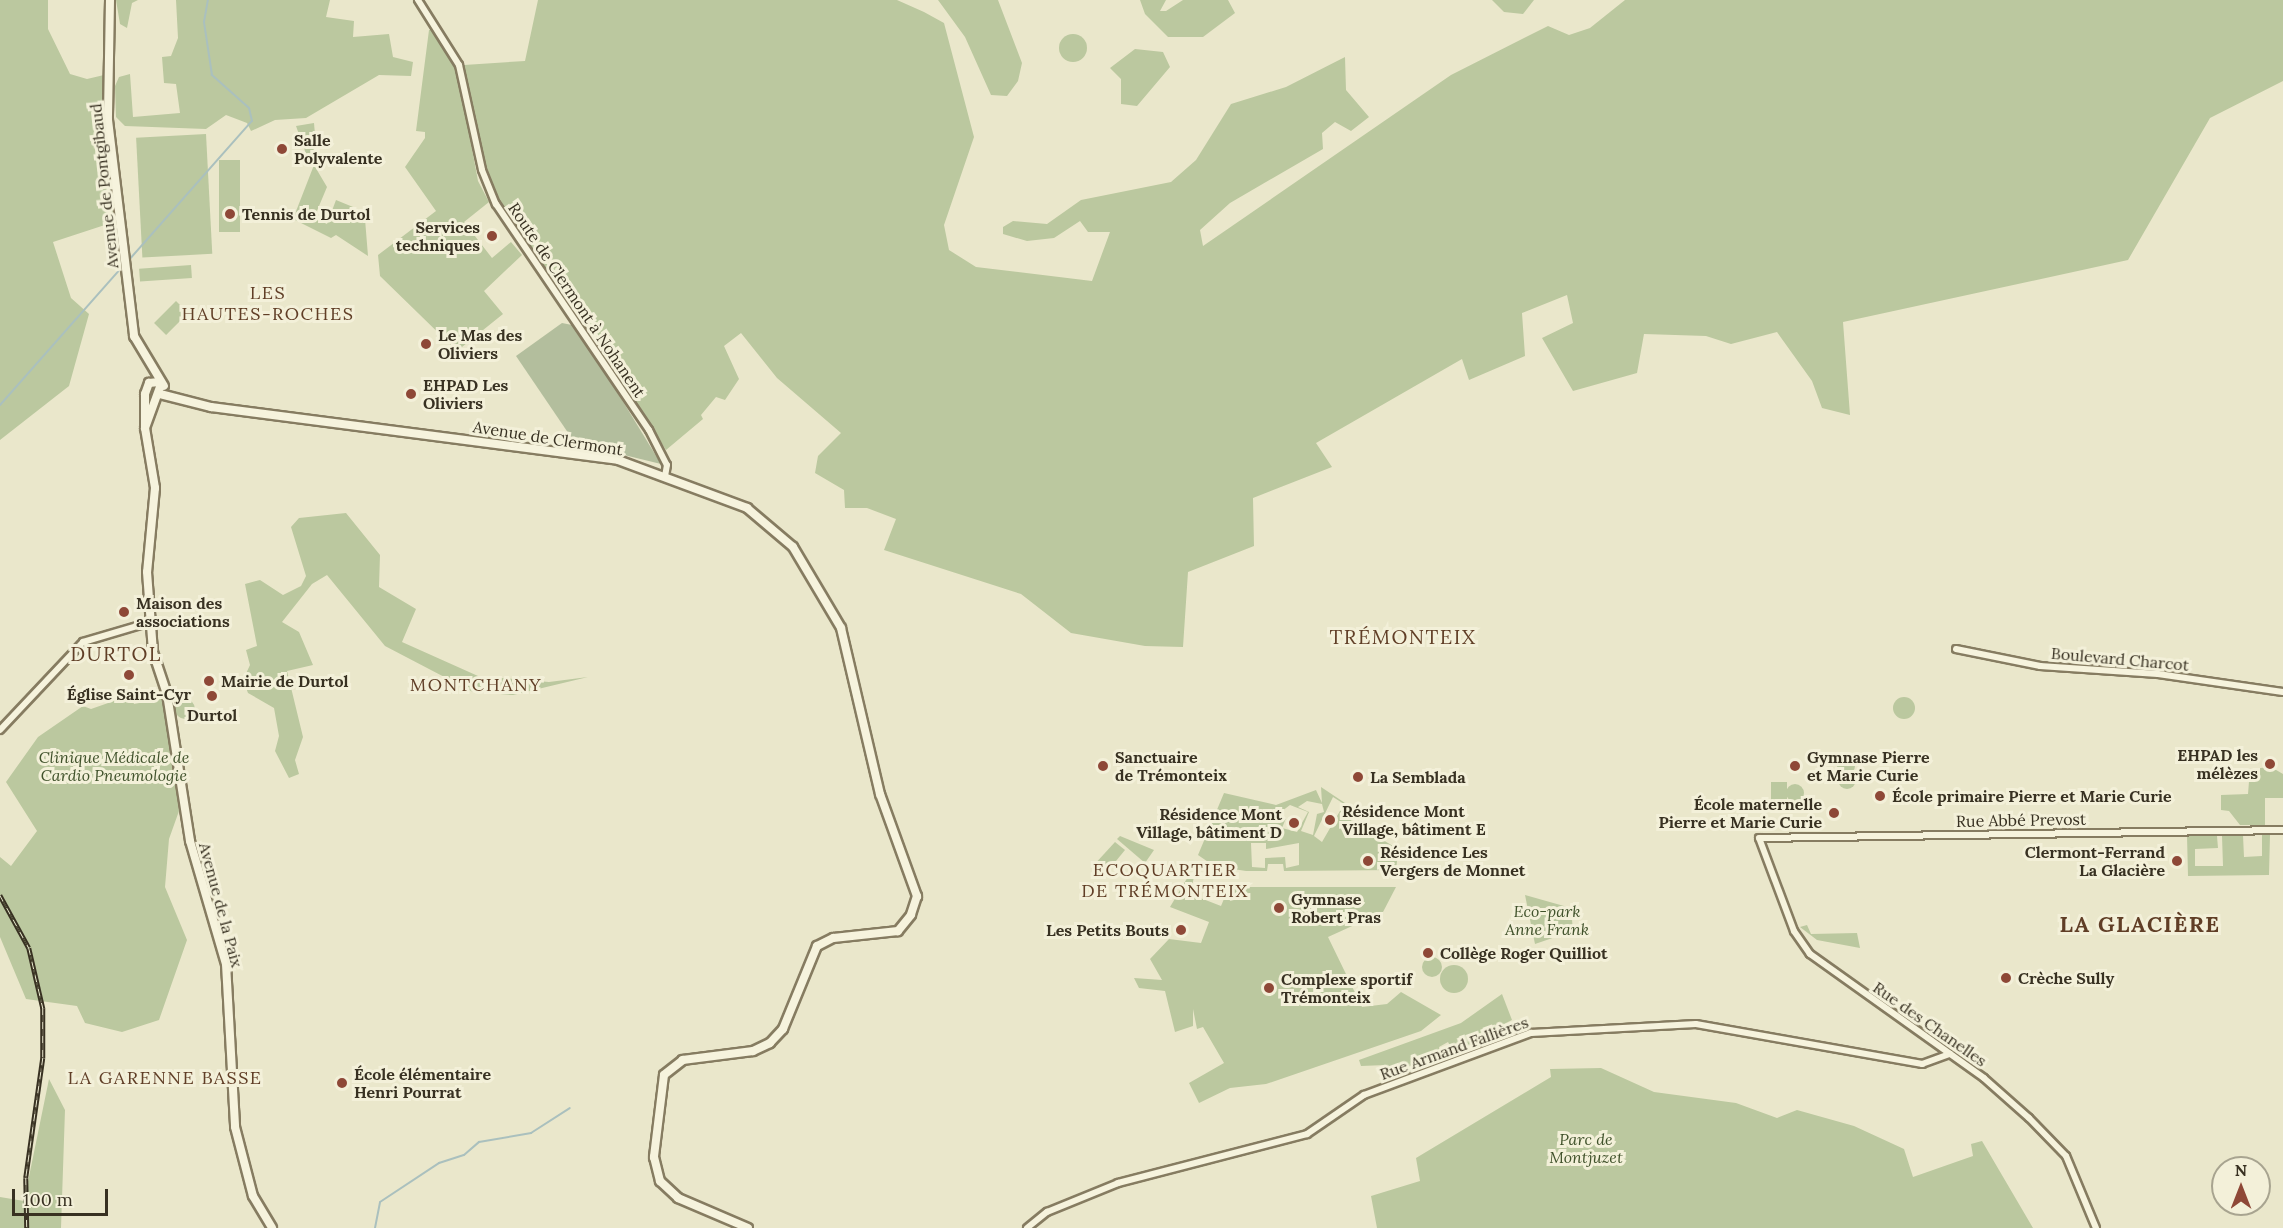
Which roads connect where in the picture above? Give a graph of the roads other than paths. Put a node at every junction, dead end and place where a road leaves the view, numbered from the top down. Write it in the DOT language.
graph roads {
  1 [pos="110,0"];
  2 [pos="418,0"];
  3 [pos="148,367"];
  4 [pos="160,383"];
  5 [pos="148,385"];
  6 [pos="159,395"];
  7 [pos="177,395"];
  8 [pos="145,428"];
  9 [pos="665,476"];
  10 [pos="152,622"];
  11 [pos="1956,649"];
  12 [pos="2283,692"];
  13 [pos="0,729"];
  14 [pos="2283,830"];
  15 [pos="1759,838"];
  16 [pos="1950,1054"];
  17 [pos="272,1228"];
  18 [pos="748,1228"];
  19 [pos="1027,1228"];
  20 [pos="2096,1228"];
  1 -- 3 [label="main road, Avenue de Pontgibaud"];
  2 -- 9 [label="street, Route de Clermont à Nohanent"];
  3 -- 4 [label="main road, Avenue de Pontgibaud"];
  3 -- 5 [label="main road, Avenue de Pontgibaud"];
  4 -- 5 [label="main road"];
  4 -- 6 [label="main road"];
  4 -- 7 [label="main road, Avenue de Clermont"];
  5 -- 6 [label="main road"];
  5 -- 8 [label="main road, Avenue de Pontgibaud"];
  6 -- 7 [label="main road, Avenue de Clermont"];
  6 -- 8 [label="main road"];
  7 -- 9 [label="main road, Avenue de Clermont"];
  8 -- 10 [label="main road, Avenue de la Paix"];
  9 -- 18 [label="main road, Avenue de Clermont"];
  10 -- 13 [label="street"];
  10 -- 17 [label="main road, Avenue de la Paix"];
  11 -- 12 [label="street, Boulevard Charcot"];
  14 -- 15 [label="street, Rue Abbé Prevost"];
  15 -- 16 [label="street, Rue des Chanelles"];
  16 -- 19 [label="street, Rue Armand Fallières"];
  16 -- 20 [label="street, Rue des Chanelles"];
}
